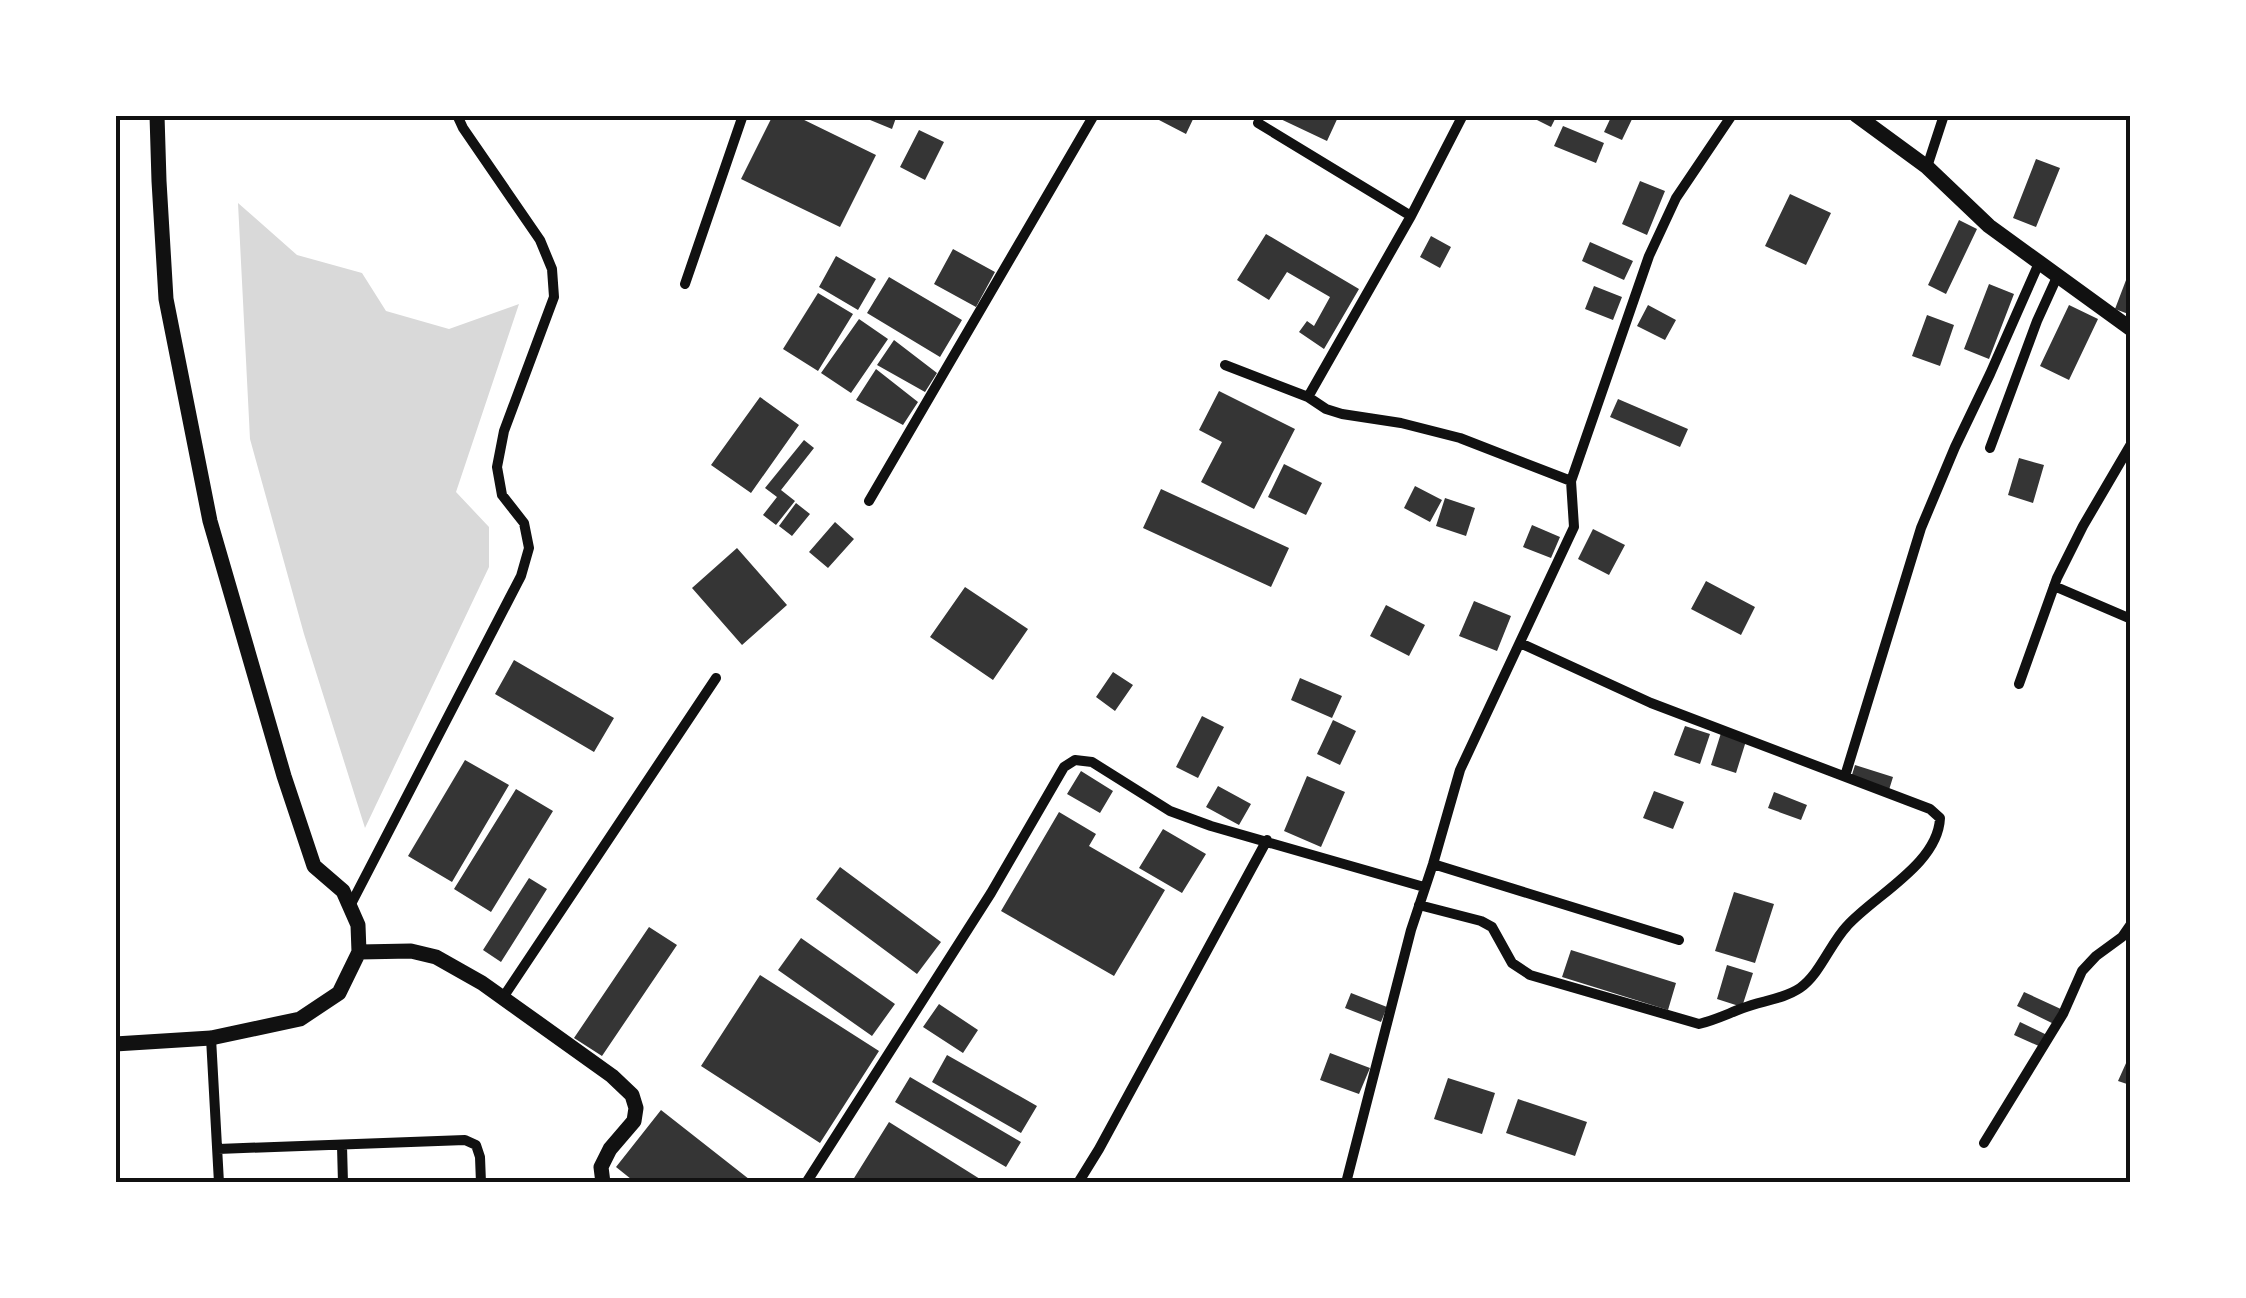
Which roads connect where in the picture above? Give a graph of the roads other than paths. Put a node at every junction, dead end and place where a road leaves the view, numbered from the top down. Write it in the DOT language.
graph roads {
  1 [pos="158,115"];
  2 [pos="457,115"];
  3 [pos="743,115"];
  4 [pos="1094,115"];
  5 [pos="1463,115"];
  6 [pos="1732,115"];
  7 [pos="1856,115"];
  8 [pos="1944,115"];
  9 [pos="1258,122"];
  10 [pos="1926,168"];
  11 [pos="1411,216"];
  12 [pos="2039,263"];
  13 [pos="2057,277"];
  14 [pos="685,284"];
  15 [pos="2131,329"];
  16 [pos="1225,365"];
  17 [pos="1308,397"];
  18 [pos="2131,444"];
  19 [pos="1990,448"];
  20 [pos="1571,481"];
  21 [pos="869,500"];
  22 [pos="2054,586"];
  23 [pos="2131,619"];
  24 [pos="1520,642"];
  25 [pos="716,678"];
  26 [pos="2019,684"];
  27 [pos="1845,776"];
  28 [pos="1266,840"];
  29 [pos="1433,864"];
  30 [pos="1424,887"];
  31 [pos="1419,905"];
  32 [pos="350,906"];
  33 [pos="2131,924"];
  34 [pos="1679,940"];
  35 [pos="359,952"];
  36 [pos="502,999"];
  37 [pos="211,1038"];
  38 [pos="115,1044"];
  39 [pos="1984,1143"];
  40 [pos="342,1146"];
  41 [pos="218,1149"];
  42 [pos="219,1183"];
  43 [pos="344,1183"];
  44 [pos="481,1183"];
  45 [pos="603,1183"];
  46 [pos="806,1183"];
  47 [pos="1078,1183"];
  48 [pos="1346,1183"];
  1 -- 32 [label="street"];
  2 -- 32 [label="street"];
  3 -- 14 [label="street"];
  4 -- 21 [label="street"];
  5 -- 11 [label="street"];
  6 -- 20 [label="street"];
  7 -- 10 [label="street"];
  8 -- 10 [label="street"];
  9 -- 11 [label="street"];
  10 -- 12 [label="street"];
  11 -- 17 [label="street"];
  12 -- 13 [label="street"];
  12 -- 27 [label="street"];
  13 -- 15 [label="street"];
  13 -- 19 [label="street"];
  16 -- 17 [label="street"];
  17 -- 20 [label="street"];
  18 -- 22 [label="street"];
  20 -- 24 [label="street"];
  22 -- 23 [label="street"];
  22 -- 26 [label="street"];
  24 -- 27 [label="street"];
  24 -- 29 [label="street"];
  25 -- 36 [label="street"];
  27 -- 31 [label="street"];
  28 -- 30 [label="street"];
  28 -- 46 [label="street"];
  28 -- 47 [label="street"];
  29 -- 30 [label="street"];
  29 -- 34 [label="street"];
  30 -- 31 [label="street"];
  31 -- 48 [label="street"];
  32 -- 35 [label="street"];
  33 -- 39 [label="street"];
  35 -- 36 [label="street"];
  35 -- 37 [label="street"];
  36 -- 45 [label="street"];
  37 -- 38 [label="street"];
  37 -- 41 [label="street"];
  40 -- 41 [label="street"];
  40 -- 43 [label="street"];
  40 -- 44 [label="street"];
  41 -- 42 [label="street"];
}
